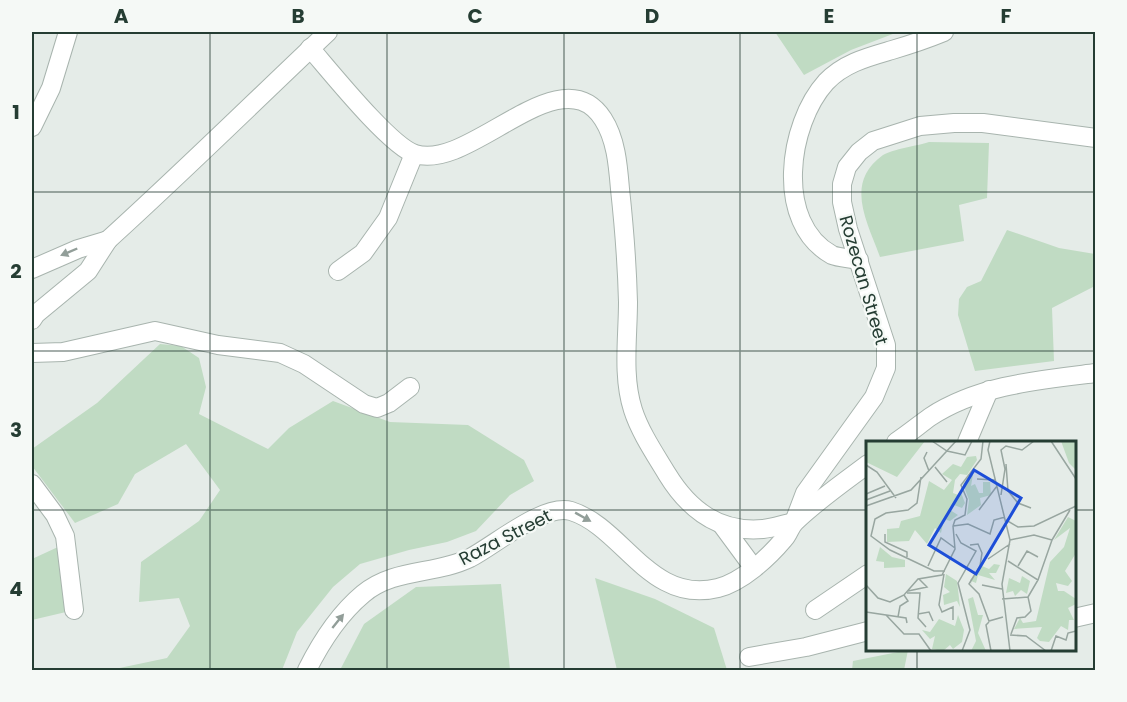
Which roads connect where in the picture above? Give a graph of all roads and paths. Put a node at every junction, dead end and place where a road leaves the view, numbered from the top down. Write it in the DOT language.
graph roads {
  1 [pos="68,32"];
  2 [pos="328,32"];
  3 [pos="944,32"];
  4 [pos="310,48"];
  5 [pos="32,127"];
  6 [pos="1095,138"];
  7 [pos="414,154"];
  8 [pos="108,240"];
  9 [pos="859,260"];
  10 [pos="32,269"];
  11 [pos="338,271"];
  12 [pos="32,320"];
  13 [pos="32,353"];
  14 [pos="1095,373"];
  15 [pos="410,387"];
  16 [pos="989,390"];
  17 [pos="897,441"];
  18 [pos="967,441"];
  19 [pos="866,465"];
  20 [pos="32,484"];
  21 [pos="794,522"];
  22 [pos="722,525"];
  23 [pos="753,567"];
  24 [pos="866,575"];
  25 [pos="74,610"];
  26 [pos="815,610"];
  27 [pos="1095,613"];
  28 [pos="1076,618"];
  29 [pos="866,631"];
  30 [pos="749,657"];
  31 [pos="307,670"];
  1 -- 5 [label="street"];
  2 -- 4 [label="street"];
  3 -- 9 [label="street"];
  4 -- 7 [label="street"];
  4 -- 8 [label="street"];
  6 -- 9 [label="street, Rozecan Street"];
  7 -- 11 [label="street"];
  7 -- 22 [label="street"];
  8 -- 10 [label="street, one-way"];
  8 -- 12 [label="street"];
  9 -- 21 [label="street, Rozecan Street"];
  13 -- 15 [label="street"];
  14 -- 16 [label="street"];
  16 -- 17 [label="street"];
  16 -- 18 [label="street"];
  19 -- 21 [label="street"];
  20 -- 25 [label="street"];
  21 -- 22 [label="street"];
  21 -- 23 [label="street, Raza Street"];
  22 -- 23 [label="street"];
  31 -- 23 [label="street, Raza Street, one-way"];
  24 -- 26 [label="street"];
  27 -- 28 [label="street"];
  29 -- 30 [label="street"];
}
